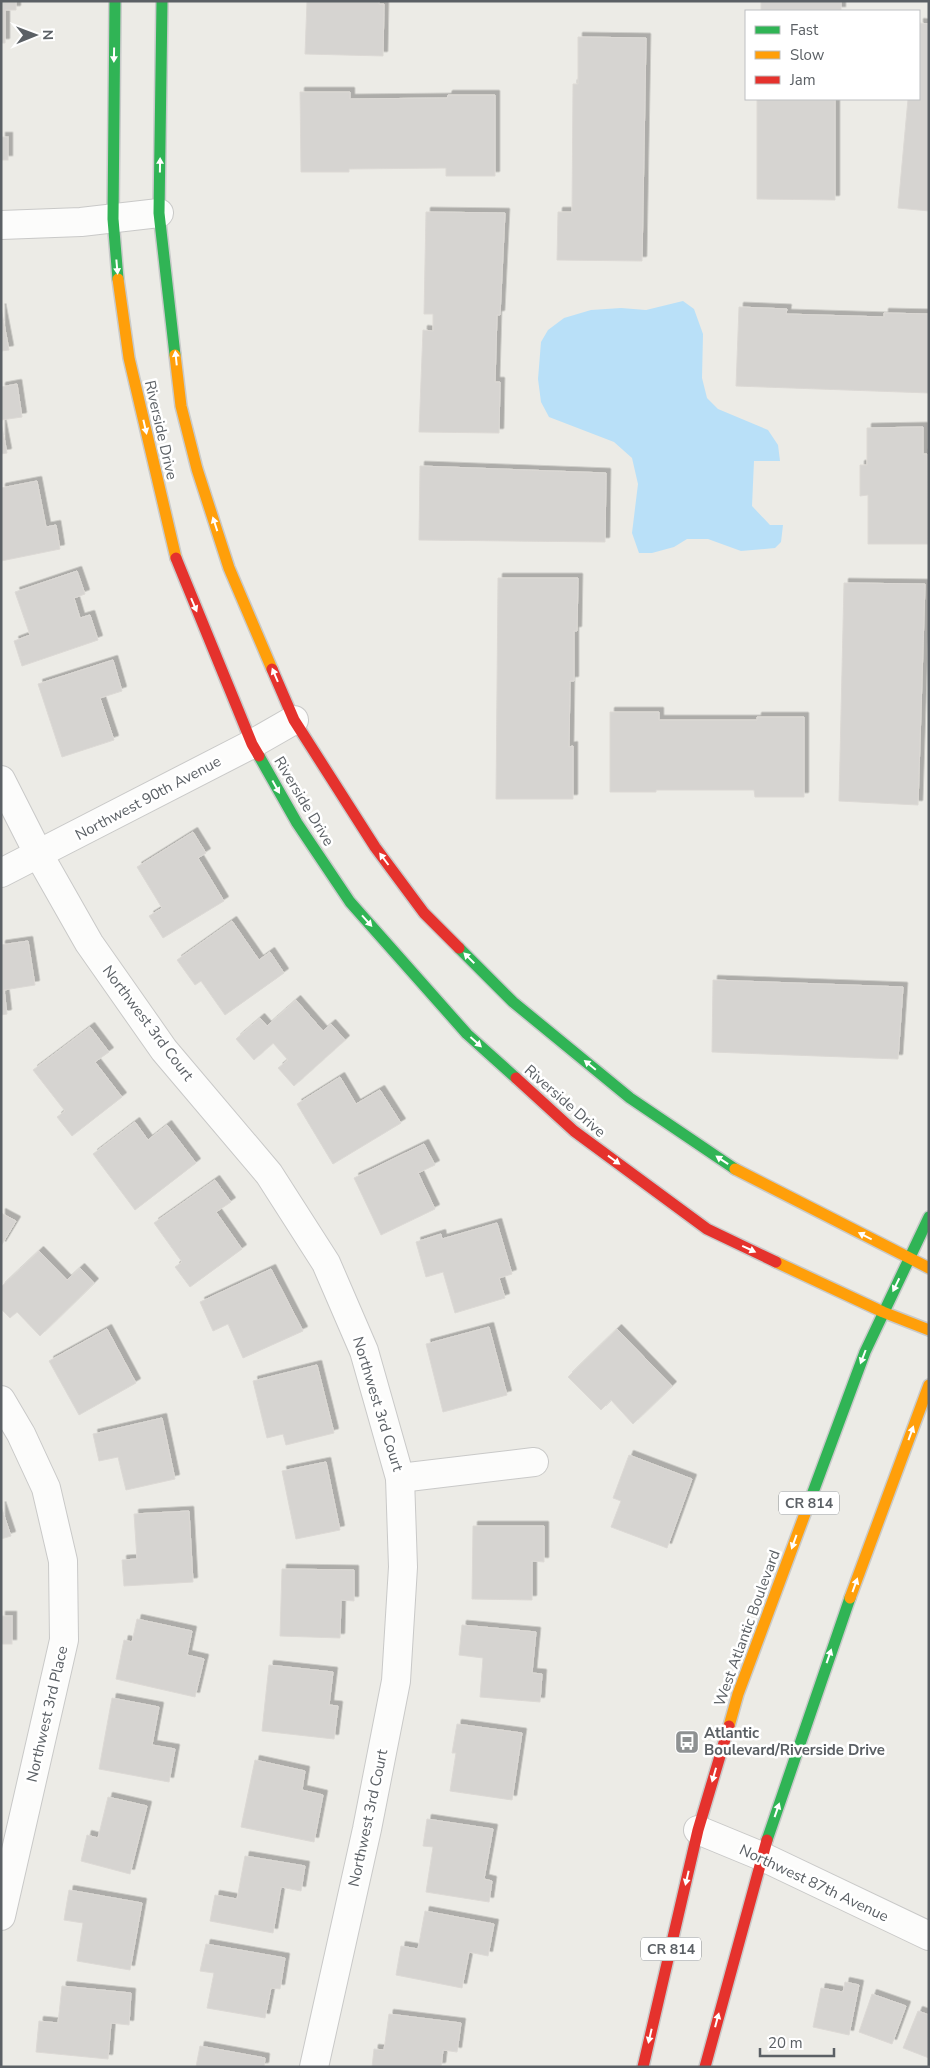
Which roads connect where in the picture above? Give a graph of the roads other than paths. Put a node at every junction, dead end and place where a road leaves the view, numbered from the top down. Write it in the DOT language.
graph roads {
  1 [pos="115,1"];
  2 [pos="162,1"];
  3 [pos="160,213"];
  4 [pos="113,219"];
  5 [pos="1,225"];
  6 [pos="294,720"];
  7 [pos="252,744"];
  8 [pos="1,780"];
  9 [pos="39,855"];
  10 [pos="1,873"];
  11 [pos="929,1217"];
  12 [pos="909,1258"];
  13 [pos="929,1268"];
  14 [pos="883,1312"];
  15 [pos="929,1330"];
  16 [pos="929,1385"];
  17 [pos="1,1400"];
  18 [pos="534,1462"];
  19 [pos="400,1478"];
  20 [pos="698,1830"];
  21 [pos="761,1856"];
  22 [pos="1,1916"];
  23 [pos="929,1936"];
  24 [pos="314,2067"];
  25 [pos="644,2067"];
  26 [pos="705,2067"];
  1 -- 4 [label="street, Riverside Drive, one-way"];
  3 -- 2 [label="street, Riverside Drive, one-way"];
  3 -- 4 [label="street"];
  6 -- 3 [label="street, Riverside Drive, one-way"];
  4 -- 5 [label="street"];
  4 -- 7 [label="street, Riverside Drive, one-way"];
  6 -- 7 [label="street, Northwest 90th Avenue"];
  12 -- 6 [label="street, Riverside Drive, one-way"];
  7 -- 9 [label="street, Northwest 90th Avenue"];
  7 -- 14 [label="street, Riverside Drive, one-way"];
  8 -- 9 [label="street, Northwest 3rd Court"];
  9 -- 10 [label="street, Northwest 90th Avenue"];
  9 -- 19 [label="street, Northwest 3rd Court"];
  11 -- 12 [label="street, West Atlantic Boulevard / CR 814"];
  12 -- 13 [label="street, Riverside Drive"];
  12 -- 14 [label="street, West Atlantic Boulevard / CR 814, one-way"];
  14 -- 15 [label="street, Riverside Drive"];
  14 -- 20 [label="street, West Atlantic Boulevard / CR 814, one-way"];
  21 -- 16 [label="street, one-way"];
  17 -- 22 [label="street, Northwest 3rd Place"];
  18 -- 19 [label="street"];
  19 -- 24 [label="street, Northwest 3rd Court"];
  20 -- 21 [label="street, Northwest 87th Avenue"];
  20 -- 25 [label="street, West Atlantic Boulevard / CR 814, one-way"];
  21 -- 23 [label="street, Northwest 87th Avenue"];
  26 -- 21 [label="street, one-way"];
}
